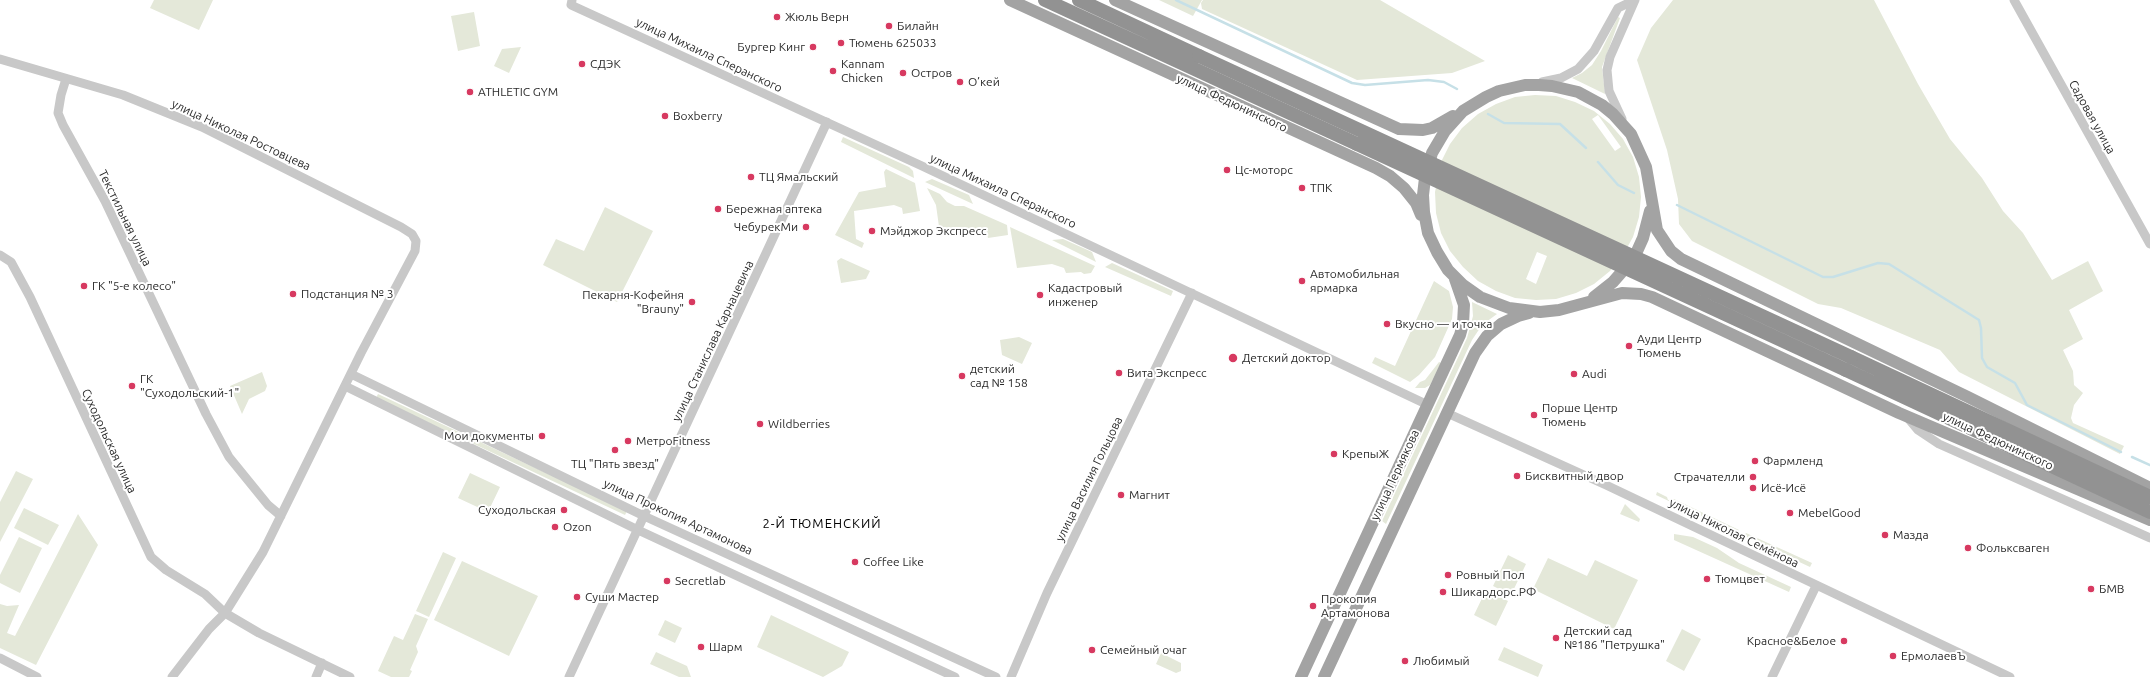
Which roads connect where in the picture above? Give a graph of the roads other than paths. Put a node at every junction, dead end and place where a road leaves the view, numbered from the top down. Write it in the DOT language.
graph roads {
  1 [pos="572,0"];
  2 [pos="1010,0"];
  3 [pos="1045,0"];
  4 [pos="1078,0"];
  5 [pos="1115,0"];
  6 [pos="1635,0"];
  7 [pos="2014,0"];
  8 [pos="0,59"];
  9 [pos="1196,62"];
  10 [pos="66,79"];
  11 [pos="1525,85"];
  12 [pos="1474,103"];
  13 [pos="826,122"];
  14 [pos="1631,134"];
  15 [pos="1650,191"];
  16 [pos="1428,233"];
  17 [pos="2150,244"];
  18 [pos="0,255"];
  19 [pos="1448,270"];
  20 [pos="1192,293"];
  21 [pos="1578,304"];
  22 [pos="1540,312"];
  23 [pos="1848,364"];
  24 [pos="351,374"];
  25 [pos="345,386"];
  26 [pos="1428,405"];
  27 [pos="1447,413"];
  28 [pos="1907,416"];
  29 [pos="2150,488"];
  30 [pos="2150,496"];
  31 [pos="2150,512"];
  32 [pos="281,516"];
  33 [pos="644,516"];
  34 [pos="2150,520"];
  35 [pos="638,530"];
  36 [pos="2150,538"];
  37 [pos="1816,586"];
  38 [pos="225,613"];
  39 [pos="0,658"];
  40 [pos="322,663"];
  41 [pos="37,677"];
  42 [pos="172,677"];
  43 [pos="316,677"];
  44 [pos="350,677"];
  45 [pos="570,677"];
  46 [pos="954,677"];
  47 [pos="996,677"];
  48 [pos="1011,677"];
  49 [pos="1301,677"];
  50 [pos="1324,677"];
  51 [pos="1772,677"];
  52 [pos="2010,677"];
  1 -- 13 [label="street, улица Михаила Сперанского"];
  2 -- 16 [label="main road, улица Федюнинского"];
  3 -- 9 [label="highway, улица Федюнинского"];
  4 -- 9 [label="highway"];
  5 -- 12 [label="main road"];
  6 -- 11 [label="street"];
  6 -- 14 [label="street"];
  7 -- 17 [label="street, Садовая улица"];
  8 -- 10 [label="street, улица Николая Ростовцева"];
  9 -- 23 [label="highway, bridge"];
  10 -- 24 [label="street, улица Николая Ростовцева"];
  10 -- 32 [label="street, Текстильная улица"];
  11 -- 12 [label="main road"];
  11 -- 14 [label="main road"];
  12 -- 16 [label="main road"];
  13 -- 20 [label="street, улица Михаила Сперанского"];
  13 -- 33 [label="street, улица Станислава Карнацевича"];
  14 -- 15 [label="main road"];
  15 -- 21 [label="main road"];
  15 -- 29 [label="main road"];
  16 -- 19 [label="main road"];
  18 -- 38 [label="street, Суходольская улица"];
  19 -- 22 [label="main road"];
  19 -- 26 [label="main road, улица Пермякова"];
  20 -- 26 [label="street, улица Михаила Сперанского"];
  20 -- 48 [label="street, улица Василия Гольцова"];
  21 -- 22 [label="main road"];
  21 -- 28 [label="main road"];
  22 -- 27 [label="main road, улица Пермякова"];
  23 -- 30 [label="highway, улица Федюнинского"];
  23 -- 31 [label="highway, улица Федюнинского"];
  24 -- 25 [label="street"];
  24 -- 33 [label="street, улица Прокопия Артамонова"];
  25 -- 32 [label="street"];
  25 -- 35 [label="street"];
  26 -- 49 [label="main road, улица Пермякова"];
  27 -- 37 [label="street, улица Николая Семёнова"];
  27 -- 50 [label="main road, улица Пермякова"];
  28 -- 34 [label="main road"];
  28 -- 36 [label="street"];
  32 -- 38 [label="street"];
  33 -- 35 [label="street, улица Станислава Карнацевича"];
  33 -- 47 [label="street, улица Прокопия Артамонова"];
  35 -- 45 [label="street, улица Станислава Карнацевича"];
  35 -- 46 [label="street"];
  37 -- 51 [label="street"];
  37 -- 52 [label="street, улица Николая Семёнова"];
  38 -- 40 [label="street, Суходольская улица"];
  38 -- 42 [label="street"];
  39 -- 41 [label="street"];
  40 -- 43 [label="street"];
  40 -- 44 [label="street, Суходольская улица"];
}
